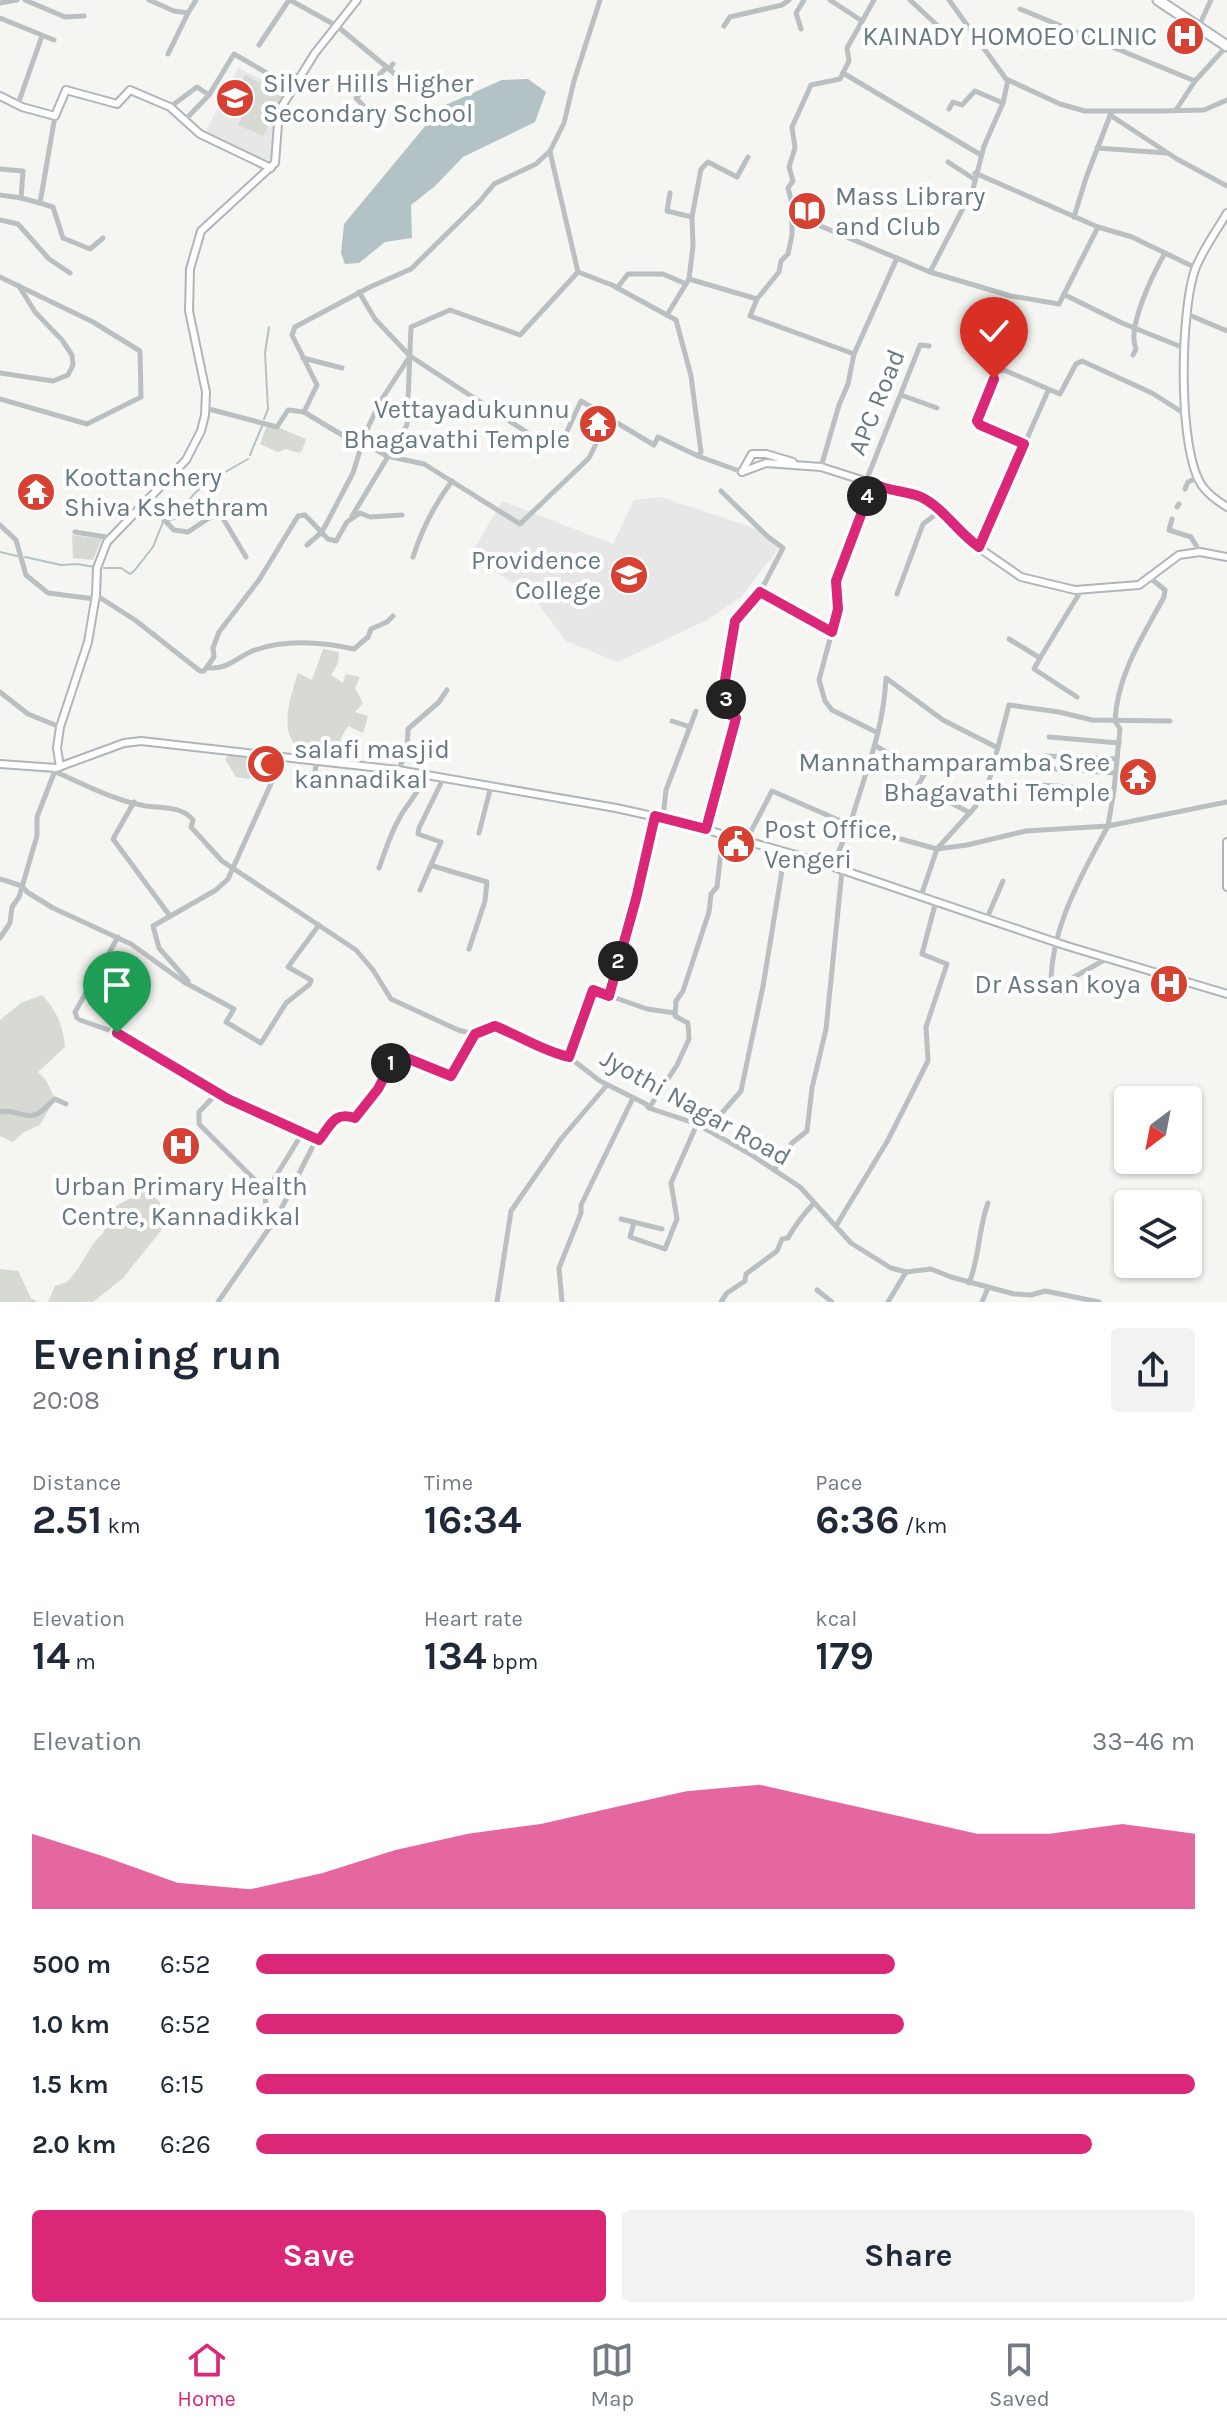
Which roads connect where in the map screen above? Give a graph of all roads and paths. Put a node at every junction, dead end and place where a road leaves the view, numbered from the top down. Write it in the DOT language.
graph roads {
  1 [pos="17,0"];
  2 [pos="25,0"];
  3 [pos="149,0"];
  4 [pos="196,0"];
  5 [pos="289,0"];
  6 [pos="357,0"];
  7 [pos="600,0"];
  8 [pos="789,0"];
  9 [pos="804,0"];
  10 [pos="830,0"];
  11 [pos="874,0"];
  12 [pos="910,0"];
  13 [pos="949,0"];
  14 [pos="1158,0"];
  15 [pos="1211,0"];
  16 [pos="0,3"];
  17 [pos="1020,9"];
  18 [pos="188,13"];
  19 [pos="84,16"];
  20 [pos="0,18"];
  21 [pos="862,21"];
  22 [pos="337,26"];
  23 [pos="724,26"];
  24 [pos="1199,27"];
  25 [pos="801,29"];
  26 [pos="42,36"];
  27 [pos="952,39"];
  28 [pos="54,40"];
  29 [pos="259,45"];
  30 [pos="1227,46"];
  31 [pos="168,54"];
  32 [pos="390,67"];
  33 [pos="843,73"];
  34 [pos="396,75"];
  35 [pos="1008,80"];
  36 [pos="1195,81"];
  37 [pos="293,88"];
  38 [pos="209,95"];
  39 [pos="0,98"];
  40 [pos="1227,100"];
  41 [pos="1003,103"];
  42 [pos="18,104"];
  43 [pos="170,107"];
  44 [pos="949,109"];
  45 [pos="1176,110"];
  46 [pos="369,112"];
  47 [pos="1111,113"];
  48 [pos="55,116"];
  49 [pos="184,121"];
  50 [pos="1097,148"];
  51 [pos="550,151"];
  52 [pos="1168,153"];
  53 [pos="981,155"];
  54 [pos="748,157"];
  55 [pos="948,162"];
  56 [pos="271,168"];
  57 [pos="0,169"];
  58 [pos="975,176"];
  59 [pos="1227,186"];
  60 [pos="670,193"];
  61 [pos="0,195"];
  62 [pos="21,198"];
  63 [pos="40,203"];
  64 [pos="1227,213"];
  65 [pos="792,214"];
  66 [pos="692,217"];
  67 [pos="1074,217"];
  68 [pos="0,220"];
  69 [pos="1098,227"];
  70 [pos="103,238"];
  71 [pos="1165,253"];
  72 [pos="897,258"];
  73 [pos="1196,268"];
  74 [pos="578,272"];
  75 [pos="930,272"];
  76 [pos="70,273"];
  77 [pos="0,277"];
  78 [pos="687,282"];
  79 [pos="18,286"];
  80 [pos="617,288"];
  81 [pos="359,292"];
  82 [pos="1065,295"];
  83 [pos="757,299"];
  84 [pos="1187,314"];
  85 [pos="667,315"];
  86 [pos="1135,328"];
  87 [pos="1227,331"];
  88 [pos="929,346"];
  89 [pos="1184,348"];
  90 [pos="854,354"];
  91 [pos="1133,355"];
  92 [pos="410,356"];
  93 [pos="303,358"];
  94 [pos="342,368"];
  95 [pos="0,373"];
  96 [pos="1048,391"];
  97 [pos="901,395"];
  98 [pos="0,399"];
  99 [pos="205,408"];
  100 [pos="937,408"];
  101 [pos="304,412"];
  102 [pos="1186,415"];
  103 [pos="609,418"];
  104 [pos="1024,444"];
  105 [pos="362,447"];
  106 [pos="387,456"];
  107 [pos="698,456"];
  108 [pos="804,466"];
  109 [pos="821,467"];
  110 [pos="742,472"];
  111 [pos="1199,477"];
  112 [pos="452,481"];
  113 [pos="869,482"];
  114 [pos="1185,489"];
  115 [pos="721,491"];
  116 [pos="146,501"];
  117 [pos="1227,507"];
  118 [pos="940,511"];
  119 [pos="402,515"];
  120 [pos="352,516"];
  121 [pos="1172,519"];
  122 [pos="0,525"];
  123 [pos="75,532"];
  124 [pos="322,532"];
  125 [pos="113,538"];
  126 [pos="307,545"];
  127 [pos="979,547"];
  128 [pos="1200,552"];
  129 [pos="246,557"];
  130 [pos="413,557"];
  131 [pos="1227,557"];
  132 [pos="1150,578"];
  133 [pos="1082,589"];
  134 [pos="760,592"];
  135 [pos="897,594"];
  136 [pos="96,597"];
  137 [pos="393,616"];
  138 [pos="832,632"];
  139 [pos="1009,639"];
  140 [pos="1040,658"];
  141 [pos="209,668"];
  142 [pos="447,690"];
  143 [pos="0,692"];
  144 [pos="1077,697"];
  145 [pos="727,699"];
  146 [pos="741,704"];
  147 [pos="696,711"];
  148 [pos="672,721"];
  149 [pos="1115,721"];
  150 [pos="1170,721"];
  151 [pos="60,727"];
  152 [pos="690,727"];
  153 [pos="878,733"];
  154 [pos="1049,737"];
  155 [pos="356,739"];
  156 [pos="1119,743"];
  157 [pos="875,746"];
  158 [pos="998,748"];
  159 [pos="1046,756"];
  160 [pos="283,757"];
  161 [pos="1117,759"];
  162 [pos="317,761"];
  163 [pos="0,764"];
  164 [pos="353,765"];
  165 [pos="58,767"];
  166 [pos="1043,768"];
  167 [pos="398,770"];
  168 [pos="315,771"];
  169 [pos="1116,773"];
  170 [pos="423,774"];
  171 [pos="444,777"];
  172 [pos="491,785"];
  173 [pos="1040,785"];
  174 [pos="1114,790"];
  175 [pos="134,802"];
  176 [pos="1227,802"];
  177 [pos="970,813"];
  178 [pos="659,817"];
  179 [pos="850,825"];
  180 [pos="1108,826"];
  181 [pos="706,829"];
  182 [pos="479,833"];
  183 [pos="723,833"];
  184 [pos="746,841"];
  185 [pos="1227,842"];
  186 [pos="937,849"];
  187 [pos="785,852"];
  188 [pos="433,866"];
  189 [pos="832,867"];
  190 [pos="234,868"];
  191 [pos="379,868"];
  192 [pos="842,871"];
  193 [pos="0,879"];
  194 [pos="1003,881"];
  195 [pos="22,886"];
  196 [pos="1227,887"];
  197 [pos="420,890"];
  198 [pos="921,896"];
  199 [pos="936,901"];
  200 [pos="170,916"];
  201 [pos="987,918"];
  202 [pos="319,925"];
  203 [pos="118,937"];
  204 [pos="0,938"];
  205 [pos="1057,943"];
  206 [pos="469,949"];
  207 [pos="1109,957"];
  208 [pos="192,985"];
  209 [pos="1227,994"];
  210 [pos="609,996"];
  211 [pos="675,1013"];
  212 [pos="475,1034"];
  213 [pos="569,1057"];
  214 [pos="607,1085"];
  215 [pos="217,1093"];
  216 [pos="633,1098"];
  217 [pos="66,1104"];
  218 [pos="649,1108"];
  219 [pos="0,1112"];
  220 [pos="697,1124"];
  221 [pos="707,1130"];
  222 [pos="303,1132"];
  223 [pos="319,1140"];
  224 [pos="774,1170"];
  225 [pos="267,1192"];
  226 [pos="988,1203"];
  227 [pos="813,1204"];
  228 [pos="621,1219"];
  229 [pos="275,1220"];
  230 [pos="634,1222"];
  231 [pos="836,1226"];
  232 [pos="662,1229"];
  233 [pos="906,1272"];
  234 [pos="969,1283"];
  235 [pos="988,1288"];
  236 [pos="817,1290"];
  237 [pos="218,1302"];
  238 [pos="497,1302"];
  239 [pos="562,1302"];
  240 [pos="721,1302"];
  241 [pos="832,1302"];
  242 [pos="888,1302"];
  243 [pos="982,1302"];
  244 [pos="1096,1302"];
  1 -- 16 [label="street"];
  2 -- 19 [label="street"];
  3 -- 18 [label="street"];
  4 -- 18 [label="street"];
  5 -- 22 [label="street"];
  5 -- 29 [label="street"];
  6 -- 22 [label="main road"];
  7 -- 51 [label="street"];
  8 -- 23 [label="street"];
  9 -- 25 [label="street"];
  10 -- 21 [label="street"];
  11 -- 21 [label="street"];
  12 -- 27 [label="street"];
  13 -- 35 [label="street"];
  14 -- 24 [label="highway"];
  15 -- 24 [label="street"];
  17 -- 36 [label="street"];
  18 -- 31 [label="street"];
  20 -- 26 [label="street"];
  21 -- 33 [label="street"];
  22 -- 32 [label="street"];
  22 -- 37 [label="main road"];
  24 -- 30 [label="highway"];
  26 -- 28 [label="street"];
  26 -- 42 [label="street"];
  30 -- 36 [label="street"];
  32 -- 34 [label="street"];
  32 -- 46 [label="street"];
  33 -- 53 [label="street"];
  33 -- 65 [label="street"];
  35 -- 41 [label="street"];
  35 -- 47 [label="street"];
  36 -- 45 [label="street"];
  37 -- 38 [label="street"];
  37 -- 56 [label="main road"];
  38 -- 43 [label="street"];
  38 -- 49 [label="street"];
  39 -- 42 [label="main road"];
  40 -- 45 [label="street"];
  41 -- 44 [label="street"];
  41 -- 53 [label="street"];
  42 -- 48 [label="main road"];
  43 -- 48 [label="main road"];
  43 -- 49 [label="main road"];
  45 -- 47 [label="street"];
  47 -- 50 [label="street"];
  47 -- 52 [label="street"];
  48 -- 63 [label="street"];
  49 -- 56 [label="main road"];
  50 -- 52 [label="street"];
  50 -- 67 [label="street"];
  51 -- 74 [label="street"];
  51 -- 81 [label="street"];
  52 -- 59 [label="street"];
  53 -- 58 [label="street"];
  54 -- 66 [label="street"];
  55 -- 58 [label="street"];
  56 -- 99 [label="main road"];
  57 -- 62 [label="street"];
  58 -- 67 [label="street"];
  58 -- 75 [label="street"];
  60 -- 66 [label="street"];
  61 -- 62 [label="street"];
  62 -- 63 [label="street"];
  63 -- 70 [label="street"];
  64 -- 73 [label="main road"];
  65 -- 72 [label="street"];
  65 -- 83 [label="street"];
  66 -- 78 [label="street"];
  67 -- 69 [label="street"];
  68 -- 76 [label="street"];
  69 -- 71 [label="street"];
  69 -- 82 [label="street"];
  71 -- 73 [label="street"];
  71 -- 86 [label="street"];
  72 -- 75 [label="street"];
  72 -- 90 [label="street"];
  73 -- 84 [label="main road"];
  74 -- 80 [label="street"];
  74 -- 92 [label="street"];
  75 -- 82 [label="street"];
  77 -- 79 [label="street"];
  78 -- 80 [label="street"];
  78 -- 83 [label="street"];
  78 -- 85 [label="street"];
  79 -- 95 [label="street"];
  79 -- 98 [label="street"];
  80 -- 85 [label="street"];
  81 -- 92 [label="street"];
  81 -- 93 [label="street"];
  82 -- 86 [label="street"];
  83 -- 90 [label="street"];
  84 -- 87 [label="street"];
  84 -- 89 [label="main road"];
  85 -- 107 [label="street"];
  86 -- 89 [label="street"];
  86 -- 91 [label="street"];
  88 -- 97 [label="street, APC Road"];
  89 -- 102 [label="main road"];
  90 -- 109 [label="street"];
  92 -- 103 [label="street"];
  92 -- 105 [label="street"];
  92 -- 106 [label="street"];
  93 -- 94 [label="street"];
  93 -- 101 [label="street"];
  96 -- 102 [label="street"];
  96 -- 104 [label="street"];
  96 -- 104 [label="street"];
  97 -- 100 [label="street"];
  97 -- 113 [label="street, APC Road"];
  99 -- 101 [label="street"];
  99 -- 116 [label="main road"];
  101 -- 105 [label="street"];
  102 -- 111 [label="main road"];
  103 -- 107 [label="street"];
  103 -- 112 [label="street"];
  104 -- 127 [label="street"];
  105 -- 106 [label="street"];
  105 -- 124 [label="street"];
  106 -- 112 [label="street"];
  106 -- 120 [label="street"];
  107 -- 110 [label="street"];
  108 -- 109 [label="main road"];
  108 -- 110 [label="main road"];
  108 -- 110 [label="main road"];
  109 -- 113 [label="main road"];
  111 -- 114 [label="street"];
  111 -- 117 [label="main road"];
  112 -- 130 [label="street"];
  113 -- 118 [label="main road"];
  113 -- 138 [label="street, APC Road"];
  115 -- 134 [label="street"];
  116 -- 125 [label="main road"];
  116 -- 129 [label="street"];
  118 -- 127 [label="main road"];
  118 -- 135 [label="street"];
  119 -- 120 [label="street"];
  120 -- 124 [label="street"];
  121 -- 128 [label="street"];
  122 -- 136 [label="street"];
  123 -- 125 [label="street"];
  124 -- 126 [label="street"];
  124 -- 141 [label="street"];
  125 -- 136 [label="main road"];
  127 -- 133 [label="main road"];
  128 -- 131 [label="main road"];
  128 -- 132 [label="main road"];
  132 -- 133 [label="main road"];
  132 -- 149 [label="street"];
  133 -- 140 [label="street"];
  134 -- 138 [label="street"];
  134 -- 145 [label="street"];
  136 -- 141 [label="street"];
  136 -- 151 [label="main road"];
  137 -- 141 [label="street"];
  138 -- 153 [label="street, APC Road"];
  139 -- 140 [label="street"];
  140 -- 144 [label="street"];
  142 -- 167 [label="street"];
  143 -- 151 [label="street"];
  145 -- 146 [label="street"];
  145 -- 181 [label="street"];
  147 -- 152 [label="street"];
  148 -- 152 [label="street"];
  149 -- 150 [label="street"];
  149 -- 156 [label="street"];
  149 -- 158 [label="street"];
  151 -- 165 [label="main road"];
  152 -- 178 [label="street"];
  153 -- 157 [label="street"];
  153 -- 158 [label="street"];
  154 -- 156 [label="street"];
  155 -- 164 [label="street"];
  156 -- 161 [label="street"];
  157 -- 177 [label="street"];
  157 -- 179 [label="street"];
  158 -- 177 [label="street"];
  159 -- 161 [label="street"];
  160 -- 162 [label="main road"];
  160 -- 165 [label="main road"];
  160 -- 190 [label="street"];
  161 -- 169 [label="street"];
  162 -- 164 [label="main road"];
  162 -- 168 [label="street"];
  163 -- 165 [label="main road"];
  164 -- 167 [label="main road"];
  165 -- 175 [label="street, Jyothi Nagar Road"];
  165 -- 195 [label="street"];
  166 -- 169 [label="street"];
  167 -- 170 [label="main road"];
  169 -- 174 [label="street"];
  170 -- 171 [label="main road"];
  170 -- 191 [label="street"];
  171 -- 172 [label="main road"];
  171 -- 188 [label="street"];
  172 -- 178 [label="main road"];
  172 -- 182 [label="street"];
  173 -- 174 [label="street"];
  174 -- 180 [label="street"];
  175 -- 190 [label="street, Jyothi Nagar Road"];
  175 -- 200 [label="street"];
  176 -- 180 [label="street"];
  177 -- 186 [label="street"];
  178 -- 181 [label="main road"];
  178 -- 210 [label="street"];
  179 -- 184 [label="street"];
  179 -- 186 [label="street"];
  179 -- 189 [label="street"];
  180 -- 186 [label="street"];
  180 -- 205 [label="street"];
  181 -- 183 [label="main road"];
  183 -- 184 [label="main road"];
  183 -- 211 [label="street"];
  184 -- 187 [label="main road"];
  185 -- 196 [label="main road"];
  186 -- 198 [label="street"];
  187 -- 189 [label="main road"];
  187 -- 221 [label="street"];
  188 -- 197 [label="street"];
  188 -- 206 [label="street"];
  189 -- 192 [label="main road"];
  190 -- 200 [label="street"];
  190 -- 202 [label="street, Jyothi Nagar Road"];
  192 -- 198 [label="main road"];
  192 -- 224 [label="street"];
  193 -- 195 [label="street"];
  194 -- 201 [label="street"];
  195 -- 203 [label="street"];
  195 -- 204 [label="street"];
  198 -- 199 [label="main road"];
  199 -- 201 [label="main road"];
  199 -- 231 [label="street"];
  200 -- 208 [label="street"];
  201 -- 205 [label="main road"];
  202 -- 208 [label="street"];
  202 -- 212 [label="street, Jyothi Nagar Road"];
  203 -- 208 [label="street"];
  203 -- 215 [label="street"];
  205 -- 207 [label="main road"];
  205 -- 207 [label="street"];
  207 -- 209 [label="main road"];
  210 -- 211 [label="street"];
  210 -- 213 [label="street"];
  211 -- 218 [label="street"];
  212 -- 213 [label="street, Jyothi Nagar Road"];
  212 -- 223 [label="street"];
  213 -- 214 [label="street, Jyothi Nagar Road"];
  214 -- 216 [label="street, Jyothi Nagar Road"];
  214 -- 238 [label="street"];
  215 -- 222 [label="street"];
  215 -- 225 [label="street"];
  216 -- 218 [label="street, Jyothi Nagar Road"];
  216 -- 239 [label="street"];
  217 -- 219 [label="street"];
  218 -- 220 [label="street, Jyothi Nagar Road"];
  220 -- 221 [label="street, Jyothi Nagar Road"];
  220 -- 230 [label="street"];
  221 -- 224 [label="street, Jyothi Nagar Road"];
  222 -- 223 [label="street"];
  222 -- 225 [label="street"];
  223 -- 229 [label="street"];
  224 -- 227 [label="street, Jyothi Nagar Road"];
  225 -- 229 [label="street"];
  226 -- 234 [label="street"];
  227 -- 231 [label="street, Jyothi Nagar Road"];
  227 -- 240 [label="street"];
  228 -- 230 [label="street"];
  229 -- 237 [label="street"];
  230 -- 232 [label="street"];
  231 -- 233 [label="street, Jyothi Nagar Road"];
  233 -- 234 [label="street, Jyothi Nagar Road"];
  233 -- 242 [label="street"];
  234 -- 235 [label="street, Jyothi Nagar Road"];
  235 -- 243 [label="street"];
  235 -- 244 [label="street, Jyothi Nagar Road"];
  236 -- 241 [label="street"];
}
